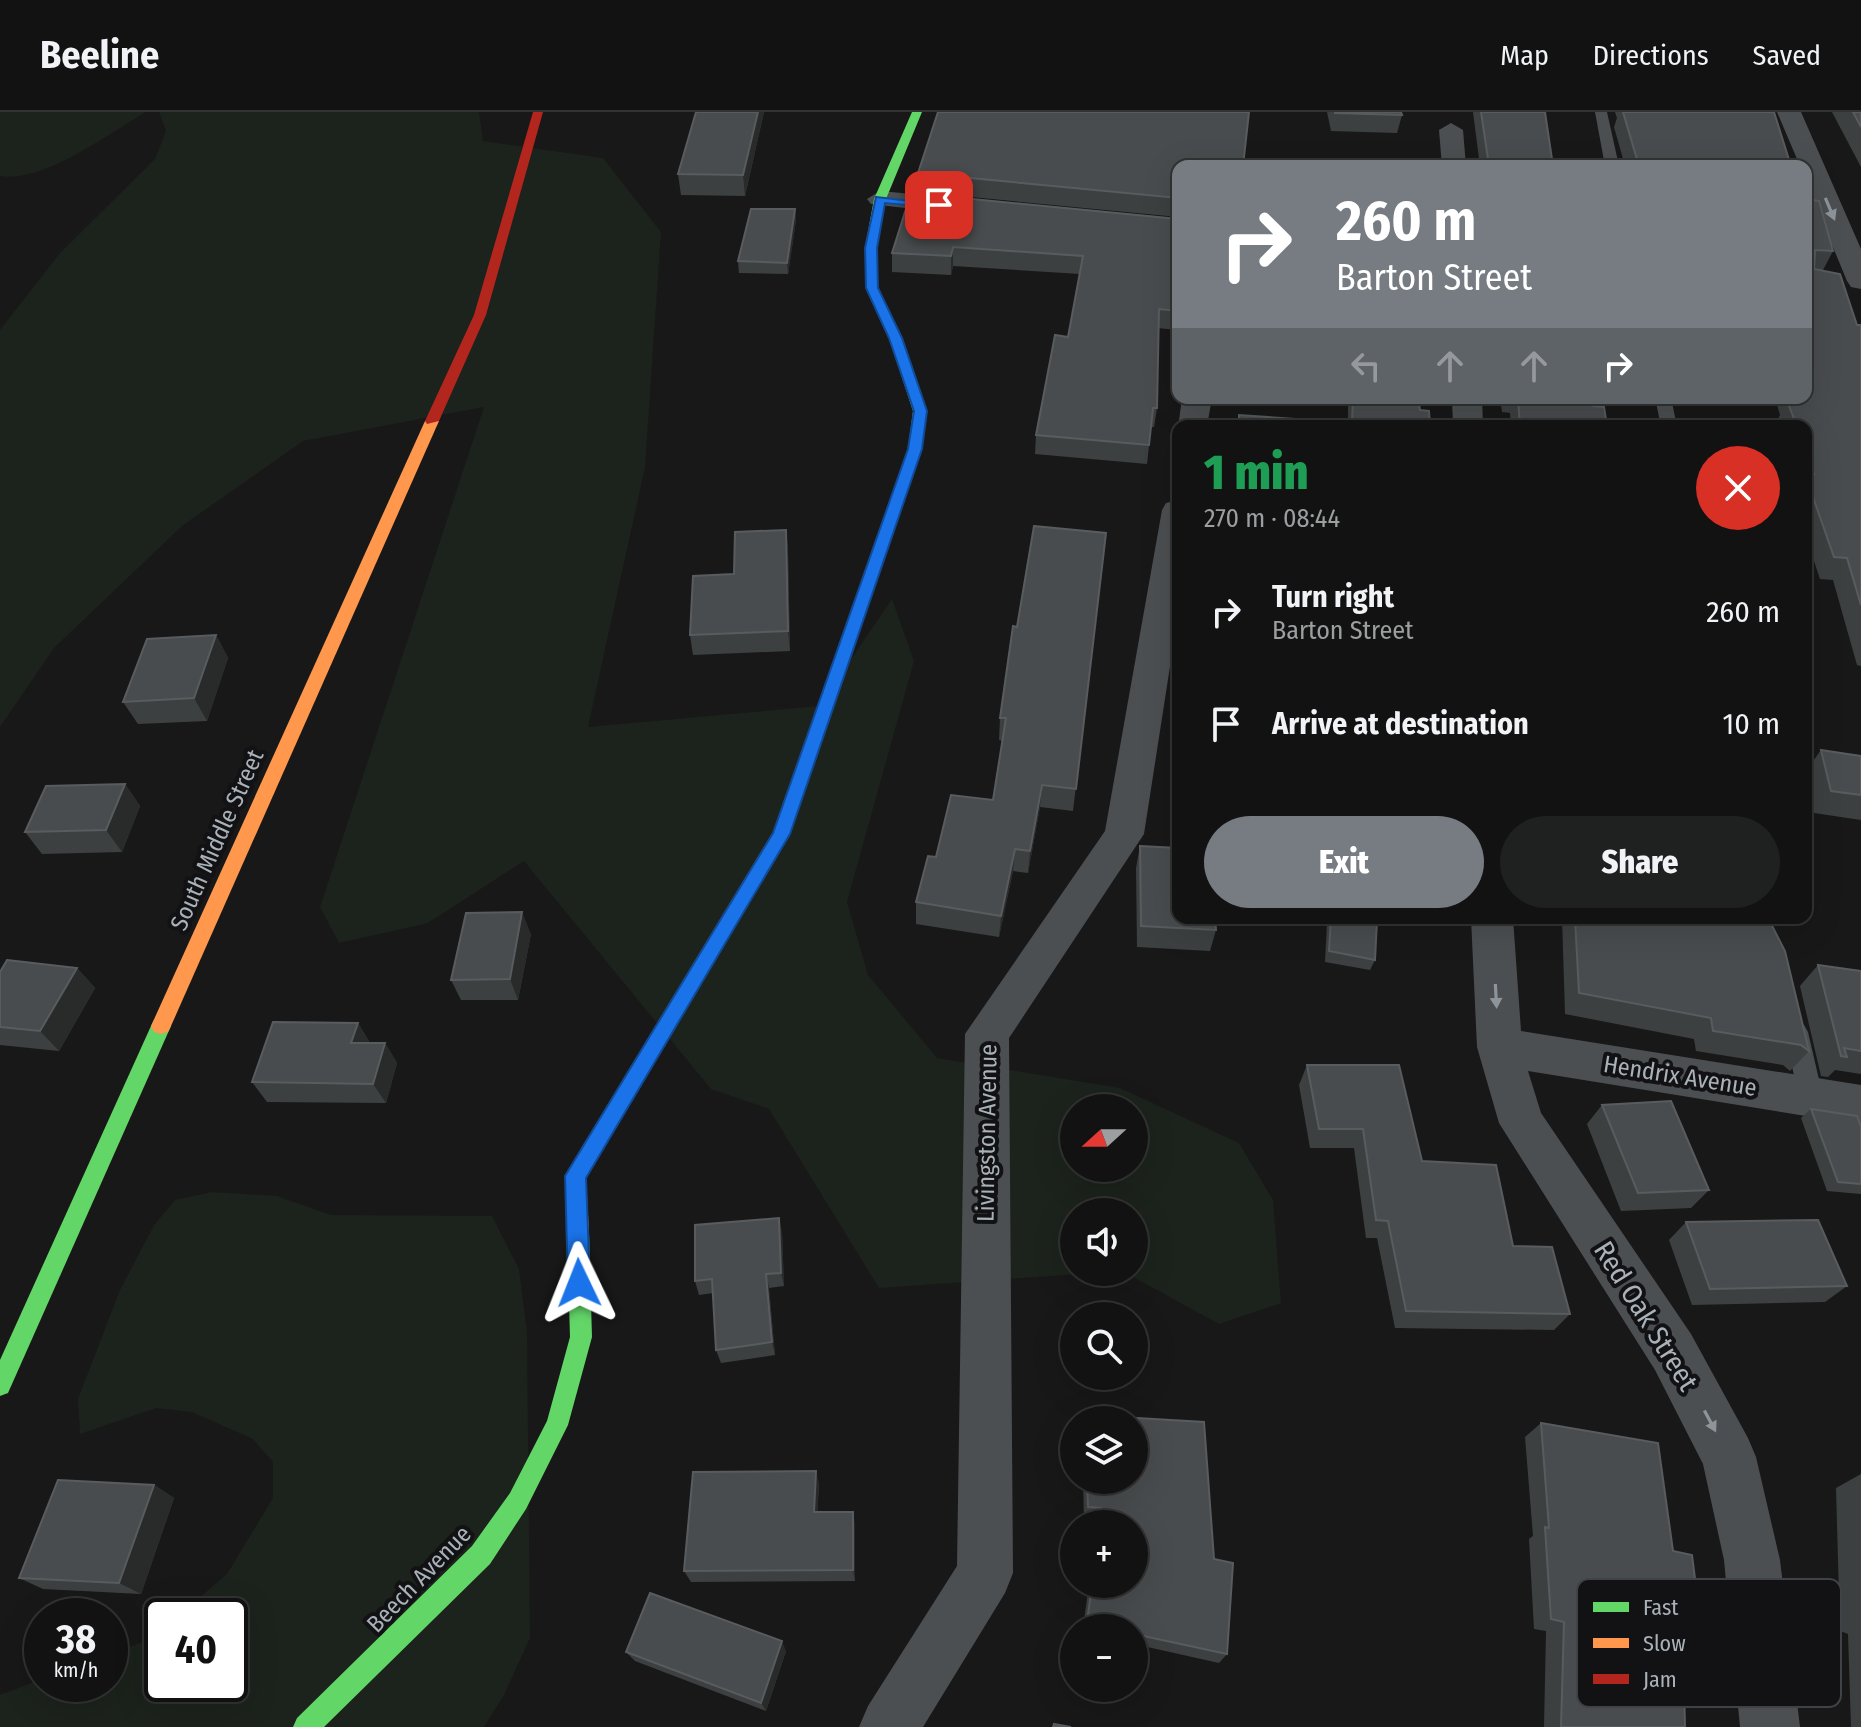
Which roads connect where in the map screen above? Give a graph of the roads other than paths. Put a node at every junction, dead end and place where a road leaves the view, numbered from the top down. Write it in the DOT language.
graph roads {
  1 [pos="538,112"];
  2 [pos="917,112"];
  3 [pos="1601,112"];
  4 [pos="1789,112"];
  5 [pos="1451,130"];
  6 [pos="1454,160"];
  7 [pos="1611,160"];
  8 [pos="1806,160"];
  9 [pos="1812,175"];
  10 [pos="880,199"];
  11 [pos="990,209"];
  12 [pos="1852,285"];
  13 [pos="1172,546"];
  14 [pos="1492,924"];
  15 [pos="1790,1008"];
  16 [pos="1499,1047"];
  17 [pos="1811,1097"];
  18 [pos="1861,1105"];
  19 [pos="0,1385"];
  20 [pos="1754,1579"];
  21 [pos="1768,1707"];
  22 [pos="306,1727"];
  23 [pos="889,1727"];
  24 [pos="1770,1727"];
  1 -- 19 [label="street, South Middle Street"];
  2 -- 10 [label="street, Beech Avenue"];
  3 -- 7 [label="lane"];
  4 -- 8 [label="street, one-way"];
  5 -- 6 [label="street"];
  9 -- 12 [label="street, one-way"];
  10 -- 11 [label="street"];
  10 -- 22 [label="street, Beech Avenue"];
  13 -- 23 [label="street, Livingston Avenue"];
  14 -- 16 [label="street, Red Oak Street, one-way"];
  15 -- 17 [label="lane"];
  16 -- 17 [label="street, Hendrix Avenue"];
  16 -- 20 [label="street, Red Oak Street, one-way"];
  17 -- 18 [label="street, Hendrix Avenue"];
  21 -- 24 [label="street, Red Oak Street, one-way"];
}
